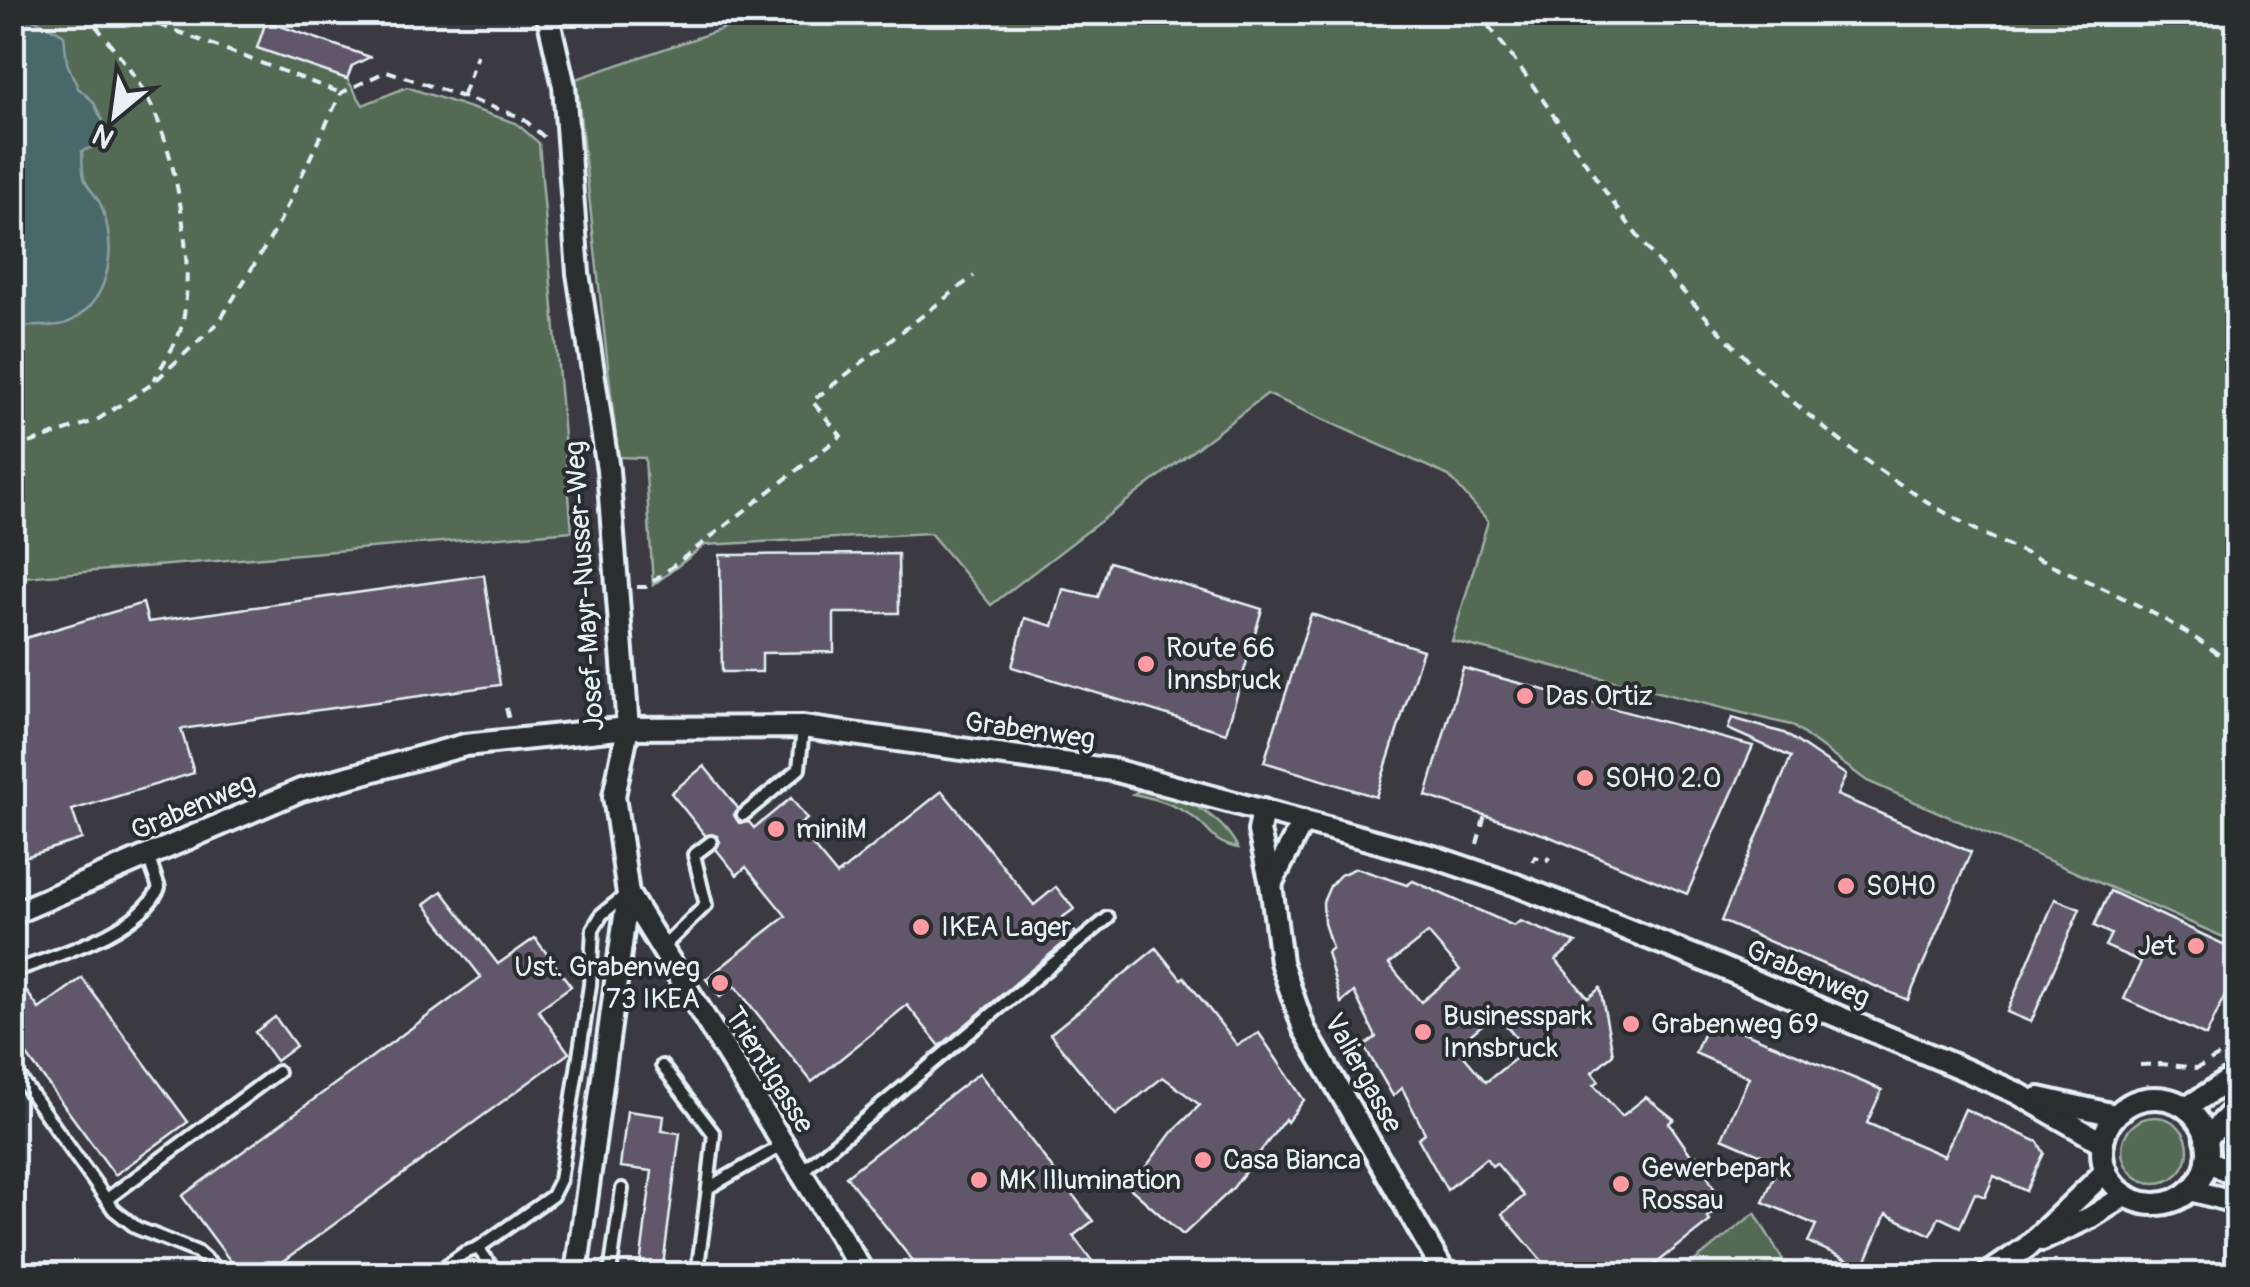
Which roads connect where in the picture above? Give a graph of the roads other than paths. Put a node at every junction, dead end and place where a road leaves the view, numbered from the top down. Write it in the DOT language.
graph roads {
  1 [pos="547,12"];
  2 [pos="803,727"];
  3 [pos="628,728"];
  4 [pos="1263,810"];
  5 [pos="744,815"];
  6 [pos="1303,821"];
  7 [pos="710,842"];
  8 [pos="148,856"];
  9 [pos="1272,884"];
  10 [pos="628,894"];
  11 [pos="12,914"];
  12 [pos="1108,918"];
  13 [pos="662,948"];
  14 [pos="12,972"];
  15 [pos="662,1066"];
  16 [pos="12,1067"];
  17 [pos="278,1072"];
  18 [pos="2238,1074"];
  19 [pos="2016,1093"];
  20 [pos="2238,1106"];
  21 [pos="2186,1108"];
  22 [pos="2116,1115"];
  23 [pos="2103,1143"];
  24 [pos="783,1145"];
  25 [pos="2207,1150"];
  26 [pos="2106,1171"];
  27 [pos="800,1172"];
  28 [pos="2238,1178"];
  29 [pos="708,1188"];
  30 [pos="622,1189"];
  31 [pos="2191,1190"];
  32 [pos="2126,1195"];
  33 [pos="107,1199"];
  34 [pos="2238,1203"];
  35 [pos="2027,1247"];
  36 [pos="478,1248"];
  37 [pos="855,1270"];
  38 [pos="222,1274"];
  39 [pos="435,1274"];
  40 [pos="497,1274"];
  41 [pos="576,1274"];
  42 [pos="610,1274"];
  43 [pos="697,1274"];
  44 [pos="1445,1274"];
  45 [pos="1988,1274"];
  1 -- 3 [label="street, Josef-Mayr-Nusser-Weg"];
  2 -- 3 [label="street, Grabenweg"];
  2 -- 4 [label="street, Grabenweg"];
  2 -- 5 [label="lane"];
  3 -- 8 [label="street, Grabenweg"];
  3 -- 10 [label="street, Josef-Mayr-Nusser-Weg"];
  4 -- 6 [label="street, Grabenweg"];
  4 -- 9 [label="street, Valiergasse"];
  6 -- 9 [label="street"];
  6 -- 19 [label="street, Grabenweg"];
  7 -- 13 [label="lane"];
  8 -- 11 [label="street, Grabenweg"];
  8 -- 14 [label="lane"];
  9 -- 44 [label="street, Valiergasse"];
  10 -- 13 [label="street, Trientlgasse"];
  10 -- 36 [label="lane"];
  10 -- 41 [label="street, Josef-Mayr-Nusser-Weg"];
  12 -- 27 [label="lane"];
  13 -- 24 [label="street, Trientlgasse"];
  15 -- 29 [label="lane"];
  16 -- 33 [label="lane"];
  17 -- 33 [label="lane"];
  18 -- 21 [label="street"];
  19 -- 22 [label="street, Grabenweg"];
  19 -- 23 [label="street, Grabenweg"];
  20 -- 25 [label="street"];
  21 -- 22 [label="street"];
  21 -- 25 [label="street"];
  22 -- 23 [label="street"];
  23 -- 26 [label="street"];
  24 -- 27 [label="street, Trientlgasse"];
  24 -- 29 [label="lane"];
  25 -- 28 [label="street"];
  25 -- 31 [label="street"];
  26 -- 32 [label="street"];
  26 -- 35 [label="street"];
  27 -- 37 [label="street, Trientlgasse"];
  29 -- 43 [label="lane"];
  30 -- 42 [label="lane"];
  31 -- 32 [label="street"];
  31 -- 34 [label="street"];
  32 -- 35 [label="street"];
  33 -- 38 [label="lane"];
  35 -- 45 [label="street"];
  36 -- 39 [label="lane"];
  36 -- 40 [label="lane"];
}
